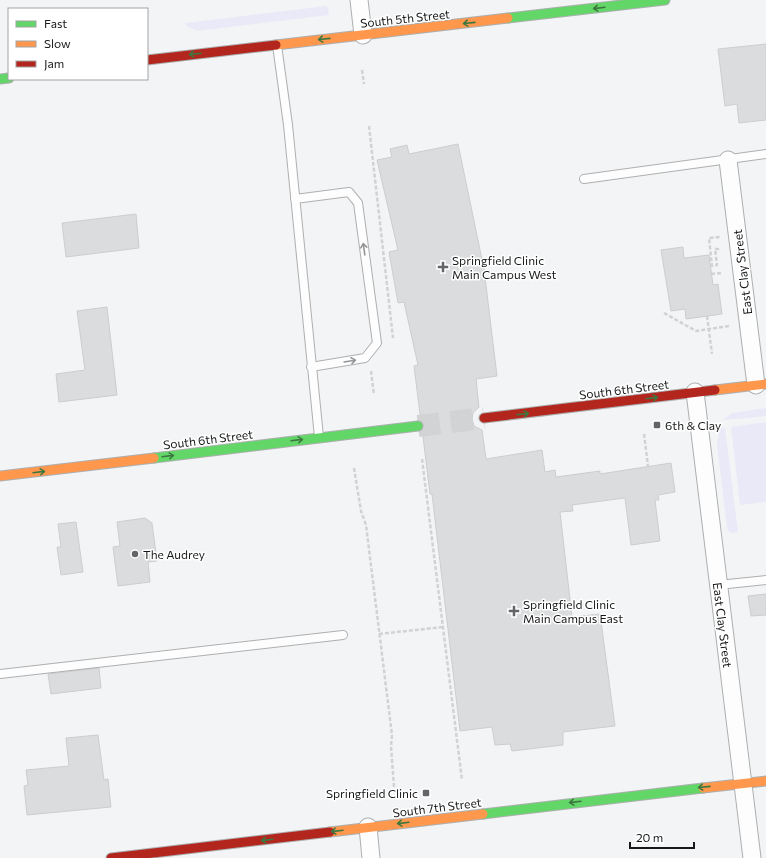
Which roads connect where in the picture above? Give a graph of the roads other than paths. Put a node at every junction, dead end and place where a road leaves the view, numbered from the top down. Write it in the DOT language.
graph roads {
  1 [pos="359,0"];
  2 [pos="665,0"];
  3 [pos="363,35"];
  4 [pos="277,44"];
  5 [pos="148,60"];
  6 [pos="766,154"];
  7 [pos="728,160"];
  8 [pos="584,179"];
  9 [pos="295,198"];
  10 [pos="311,367"];
  11 [pos="761,384"];
  12 [pos="694,392"];
  13 [pos="484,418"];
  14 [pos="418,426"];
  15 [pos="319,437"];
  16 [pos="0,476"];
  17 [pos="766,580"];
  18 [pos="718,585"];
  19 [pos="343,634"];
  20 [pos="0,674"];
  21 [pos="766,780"];
  22 [pos="743,783"];
  23 [pos="368,827"];
  24 [pos="112,858"];
  25 [pos="371,858"];
  26 [pos="752,858"];
  1 -- 3 [label="street"];
  2 -- 3 [label="main road, South 5th Street, one-way"];
  3 -- 4 [label="main road, South 5th Street, one-way"];
  4 -- 5 [label="main road, South 5th Street, one-way"];
  4 -- 9 [label="lane"];
  6 -- 7 [label="lane"];
  7 -- 8 [label="lane"];
  7 -- 11 [label="street, East Clay Street"];
  9 -- 10 [label="lane"];
  10 -- 9 [label="lane, one-way"];
  10 -- 15 [label="lane"];
  11 -- 12 [label="main road, South 6th Street"];
  13 -- 12 [label="main road, South 6th Street, one-way"];
  12 -- 18 [label="street, East Clay Street"];
  14 -- 15 [label="main road, South 6th Street"];
  16 -- 15 [label="main road, South 6th Street, one-way"];
  17 -- 18 [label="lane"];
  18 -- 22 [label="street, East Clay Street"];
  19 -- 20 [label="lane"];
  21 -- 22 [label="main road, South 7th Street"];
  22 -- 23 [label="main road, South 7th Street, one-way"];
  22 -- 26 [label="street, East Clay Street"];
  23 -- 24 [label="main road, South 7th Street, one-way"];
  23 -- 25 [label="street"];
}
